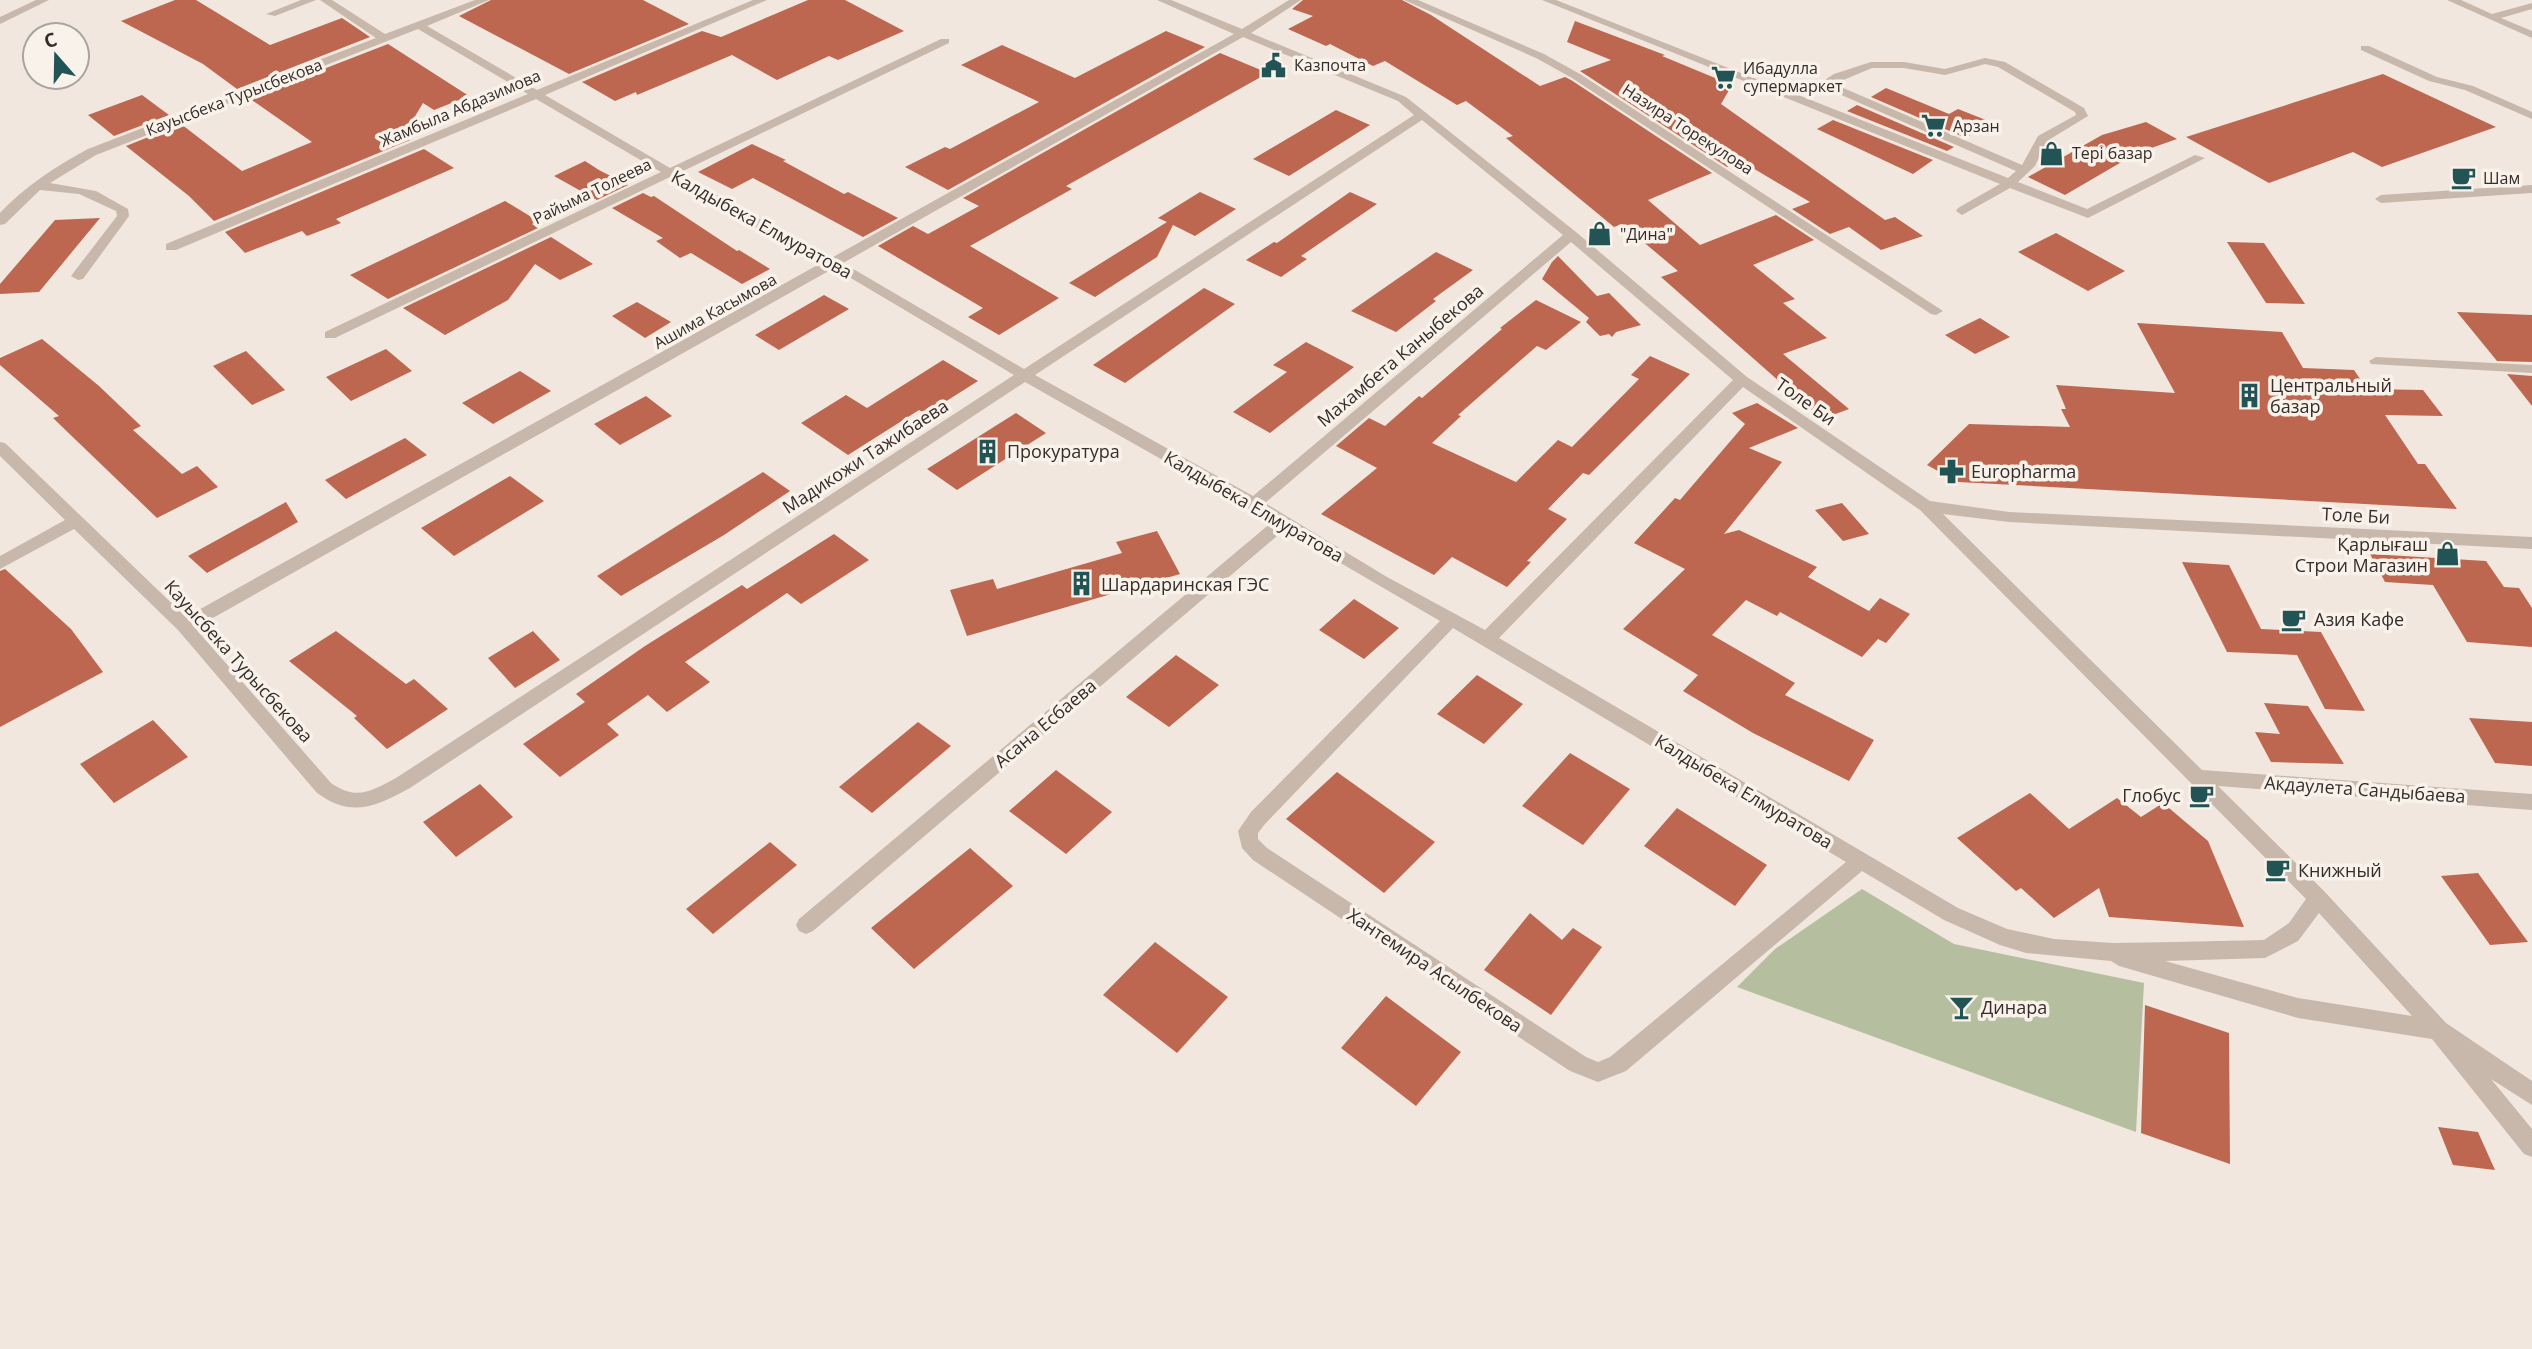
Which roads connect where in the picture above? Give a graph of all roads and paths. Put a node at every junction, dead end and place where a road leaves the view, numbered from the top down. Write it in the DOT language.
graph roads {
  1 [pos="44,0"];
  2 [pos="312,0"];
  3 [pos="325,0"];
  4 [pos="484,0"];
  5 [pos="762,0"];
  6 [pos="1296,0"];
  7 [pos="1409,0"];
  8 [pos="1547,0"];
  9 [pos="2452,0"];
  10 [pos="1171,1"];
  11 [pos="2532,6"];
  12 [pos="271,14"];
  13 [pos="2491,17"];
  14 [pos="0,20"];
  15 [pos="418,25"];
  16 [pos="1245,32"];
  17 [pos="2532,35"];
  18 [pos="385,38"];
  19 [pos="945,41"];
  20 [pos="2365,48"];
  21 [pos="1825,84"];
  22 [pos="1774,90"];
  23 [pos="536,93"];
  24 [pos="1422,115"];
  25 [pos="2532,116"];
  26 [pos="2199,158"];
  27 [pos="2022,170"];
  28 [pos="669,172"];
  29 [pos="2009,184"];
  30 [pos="38,186"];
  31 [pos="2532,190"];
  32 [pos="2381,199"];
  33 [pos="1962,211"];
  34 [pos="0,221"];
  35 [pos="1571,235"];
  36 [pos="171,247"];
  37 [pos="836,264"];
  38 [pos="78,276"];
  39 [pos="1936,311"];
  40 [pos="330,335"];
  41 [pos="2376,361"];
  42 [pos="2532,369"];
  43 [pos="1024,376"];
  44 [pos="1742,380"];
  45 [pos="0,447"];
  46 [pos="1254,504"];
  47 [pos="1926,506"];
  48 [pos="76,521"];
  49 [pos="1284,522"];
  50 [pos="2532,543"];
  51 [pos="0,563"];
  52 [pos="1452,619"];
  53 [pos="184,626"];
  54 [pos="1487,639"];
  55 [pos="2197,777"];
  56 [pos="324,788"];
  57 [pos="2532,802"];
  58 [pos="1862,860"];
  59 [pos="2317,897"];
  60 [pos="806,925"];
  61 [pos="2101,951"];
  62 [pos="2438,1031"];
  63 [pos="2532,1094"];
  64 [pos="2532,1146"];
  1 -- 14 [label="street"];
  2 -- 12 [label="street"];
  3 -- 18 [label="street"];
  4 -- 15 [label="street, Кауысбека Турысбекова"];
  5 -- 23 [label="street, Жамбыла Абдазимова"];
  6 -- 16 [label="street, Ашима Касымова"];
  7 -- 39 [label="street, Назира Торекулова"];
  8 -- 22 [label="street"];
  9 -- 13 [label="street"];
  10 -- 16 [label="street, Толе Би"];
  11 -- 13 [label="street"];
  13 -- 17 [label="street"];
  15 -- 18 [label="street, Кауысбека Турысбекова"];
  15 -- 23 [label="street, Калдыбека Елмуратова"];
  16 -- 24 [label="street, Толе Би"];
  16 -- 37 [label="street, Ашима Касымова"];
  18 -- 30 [label="street, Кауысбека Турысбекова"];
  19 -- 28 [label="street, Райыма Толеева"];
  20 -- 25 [label="street"];
  21 -- 22 [label="street"];
  21 -- 27 [label="street"];
  21 -- 27 [label="street"];
  22 -- 29 [label="street"];
  23 -- 28 [label="street, Калдыбека Елмуратова"];
  23 -- 36 [label="street, Жамбыла Абдазимова"];
  24 -- 35 [label="street, Толе Би"];
  24 -- 43 [label="street, Мадикожи Тажибаева"];
  26 -- 29 [label="street"];
  27 -- 29 [label="street"];
  28 -- 37 [label="street, Калдыбека Елмуратова"];
  28 -- 40 [label="street, Райыма Толеева"];
  29 -- 33 [label="street"];
  30 -- 34 [label="street, Кауысбека Турысбекова"];
  30 -- 38 [label="street"];
  31 -- 32 [label="street"];
  35 -- 44 [label="street, Толе Би"];
  35 -- 46 [label="street, Махамбета Каныбекова"];
  37 -- 43 [label="street, Калдыбека Елмуратова"];
  37 -- 53 [label="street, Ашима Касымова"];
  41 -- 42 [label="street"];
  43 -- 46 [label="street, Калдыбека Елмуратова"];
  43 -- 56 [label="street, Мадикожи Тажибаева"];
  44 -- 47 [label="street, Толе Би"];
  44 -- 54 [label="street"];
  45 -- 48 [label="street, Кауысбека Турысбекова"];
  46 -- 49 [label="street, Калдыбека Елмуратова"];
  47 -- 50 [label="street, Толе Би"];
  47 -- 55 [label="street"];
  48 -- 51 [label="street"];
  48 -- 53 [label="street, Кауысбека Турысбекова"];
  49 -- 52 [label="street, Калдыбека Елмуратова"];
  49 -- 60 [label="street, Асана Есбаева"];
  52 -- 54 [label="street, Калдыбека Елмуратова"];
  52 -- 58 [label="street, Хантемира Асылбекова"];
  53 -- 56 [label="street, Кауысбека Турысбекова"];
  54 -- 58 [label="street, Калдыбека Елмуратова"];
  55 -- 57 [label="street, Акдаулета Сандыбаева"];
  55 -- 59 [label="street"];
  58 -- 61 [label="street, Калдыбека Елмуратова"];
  59 -- 61 [label="street, Калдыбека Елмуратова"];
  59 -- 62 [label="street"];
  61 -- 62 [label="street, Калдыбека Елмуратова"];
  62 -- 63 [label="street"];
  62 -- 64 [label="street"];
}
